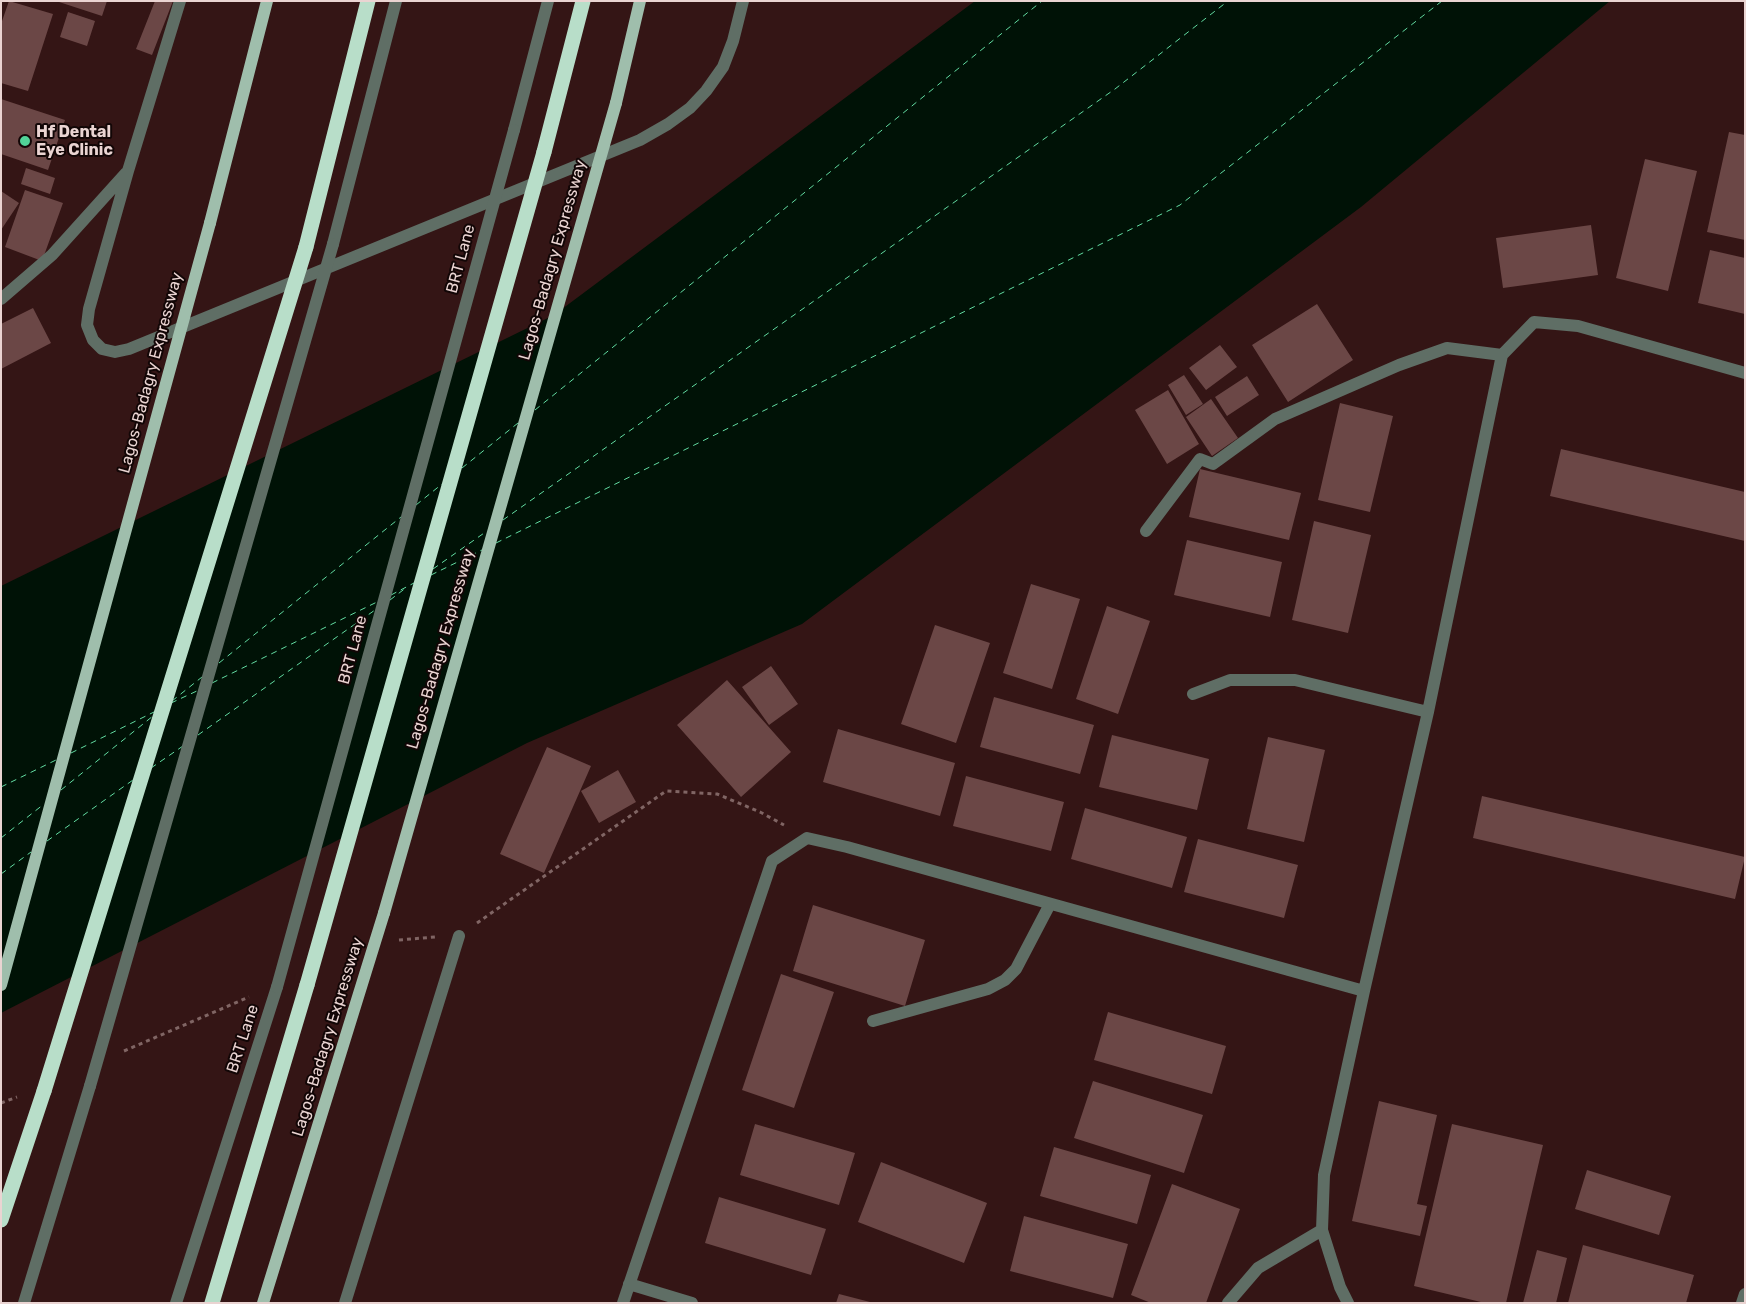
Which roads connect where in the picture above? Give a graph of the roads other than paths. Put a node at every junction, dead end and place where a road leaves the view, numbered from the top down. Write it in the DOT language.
graph roads {
  1 [pos="180,1"];
  2 [pos="267,1"];
  3 [pos="368,1"];
  4 [pos="396,1"];
  5 [pos="548,1"];
  6 [pos="583,1"];
  7 [pos="640,1"];
  8 [pos="743,1"];
  9 [pos="128,171"];
  10 [pos="1,299"];
  11 [pos="1502,355"];
  12 [pos="1745,373"];
  13 [pos="1146,531"];
  14 [pos="1193,694"];
  15 [pos="1428,712"];
  16 [pos="1050,904"];
  17 [pos="459,936"];
  18 [pos="1,985"];
  19 [pos="1364,991"];
  20 [pos="873,1021"];
  21 [pos="1,1220"];
  22 [pos="1322,1230"];
  23 [pos="629,1284"];
  24 [pos="1745,1294"];
  25 [pos="24,1303"];
  26 [pos="176,1303"];
  27 [pos="212,1303"];
  28 [pos="263,1303"];
  29 [pos="345,1303"];
  30 [pos="623,1303"];
  31 [pos="692,1303"];
  32 [pos="1228,1303"];
  33 [pos="1348,1303"];
  34 [pos="1742,1303"];
  1 -- 9 [label="street"];
  2 -- 18 [label="main road, Lagos-Badagry Expressway, bridge"];
  3 -- 21 [label="highway, bridge"];
  4 -- 25 [label="street, bridge"];
  5 -- 26 [label="street, BRT Lane, bridge"];
  6 -- 27 [label="highway, bridge"];
  7 -- 28 [label="main road, Lagos-Badagry Expressway, bridge"];
  8 -- 9 [label="street"];
  9 -- 10 [label="street"];
  11 -- 12 [label="street"];
  11 -- 13 [label="street"];
  11 -- 15 [label="street"];
  14 -- 15 [label="street"];
  15 -- 19 [label="street"];
  16 -- 19 [label="street"];
  16 -- 20 [label="street"];
  16 -- 23 [label="street"];
  17 -- 29 [label="street"];
  19 -- 22 [label="street"];
  22 -- 32 [label="street"];
  22 -- 33 [label="street"];
  23 -- 30 [label="street"];
  23 -- 31 [label="street"];
  24 -- 34 [label="street"];
}
